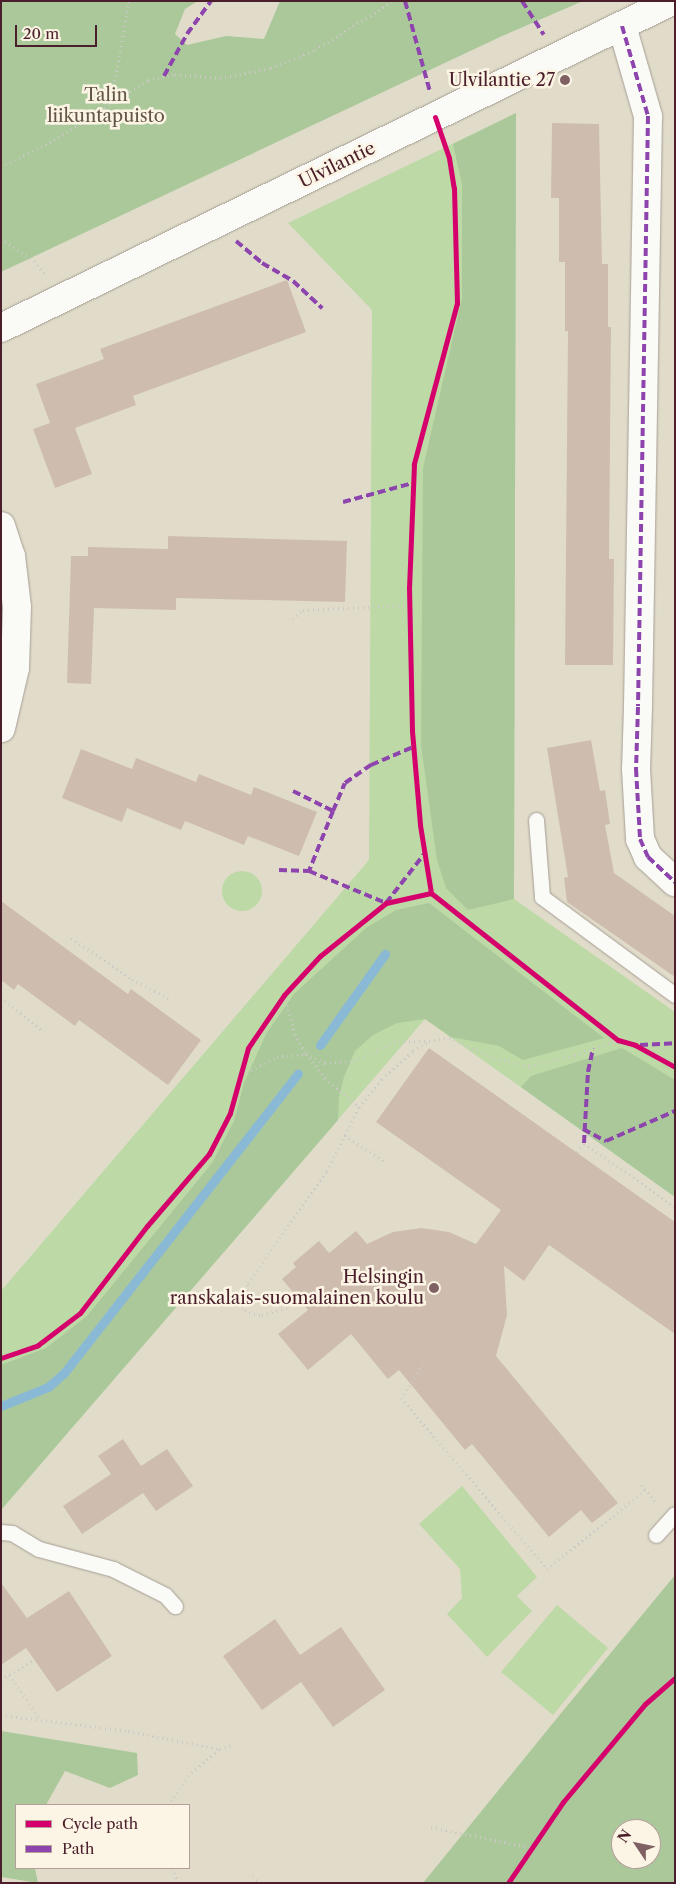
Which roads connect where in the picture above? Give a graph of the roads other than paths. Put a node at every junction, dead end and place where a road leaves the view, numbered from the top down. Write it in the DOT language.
graph roads {
  1 [pos="672,1"];
  2 [pos="622,26"];
  3 [pos="1,328"];
  4 [pos="1,526"];
  5 [pos="1,728"];
  6 [pos="536,820"];
  7 [pos="675,882"];
  8 [pos="675,995"];
  9 [pos="675,1514"];
  10 [pos="1,1532"];
  11 [pos="656,1535"];
  12 [pos="175,1606"];
  1 -- 2 [label="street, Ulvilantie"];
  2 -- 3 [label="street, Ulvilantie"];
  2 -- 7 [label="street"];
  4 -- 5 [label="street"];
  6 -- 8 [label="lane"];
  9 -- 11 [label="lane"];
  10 -- 12 [label="lane"];
}
